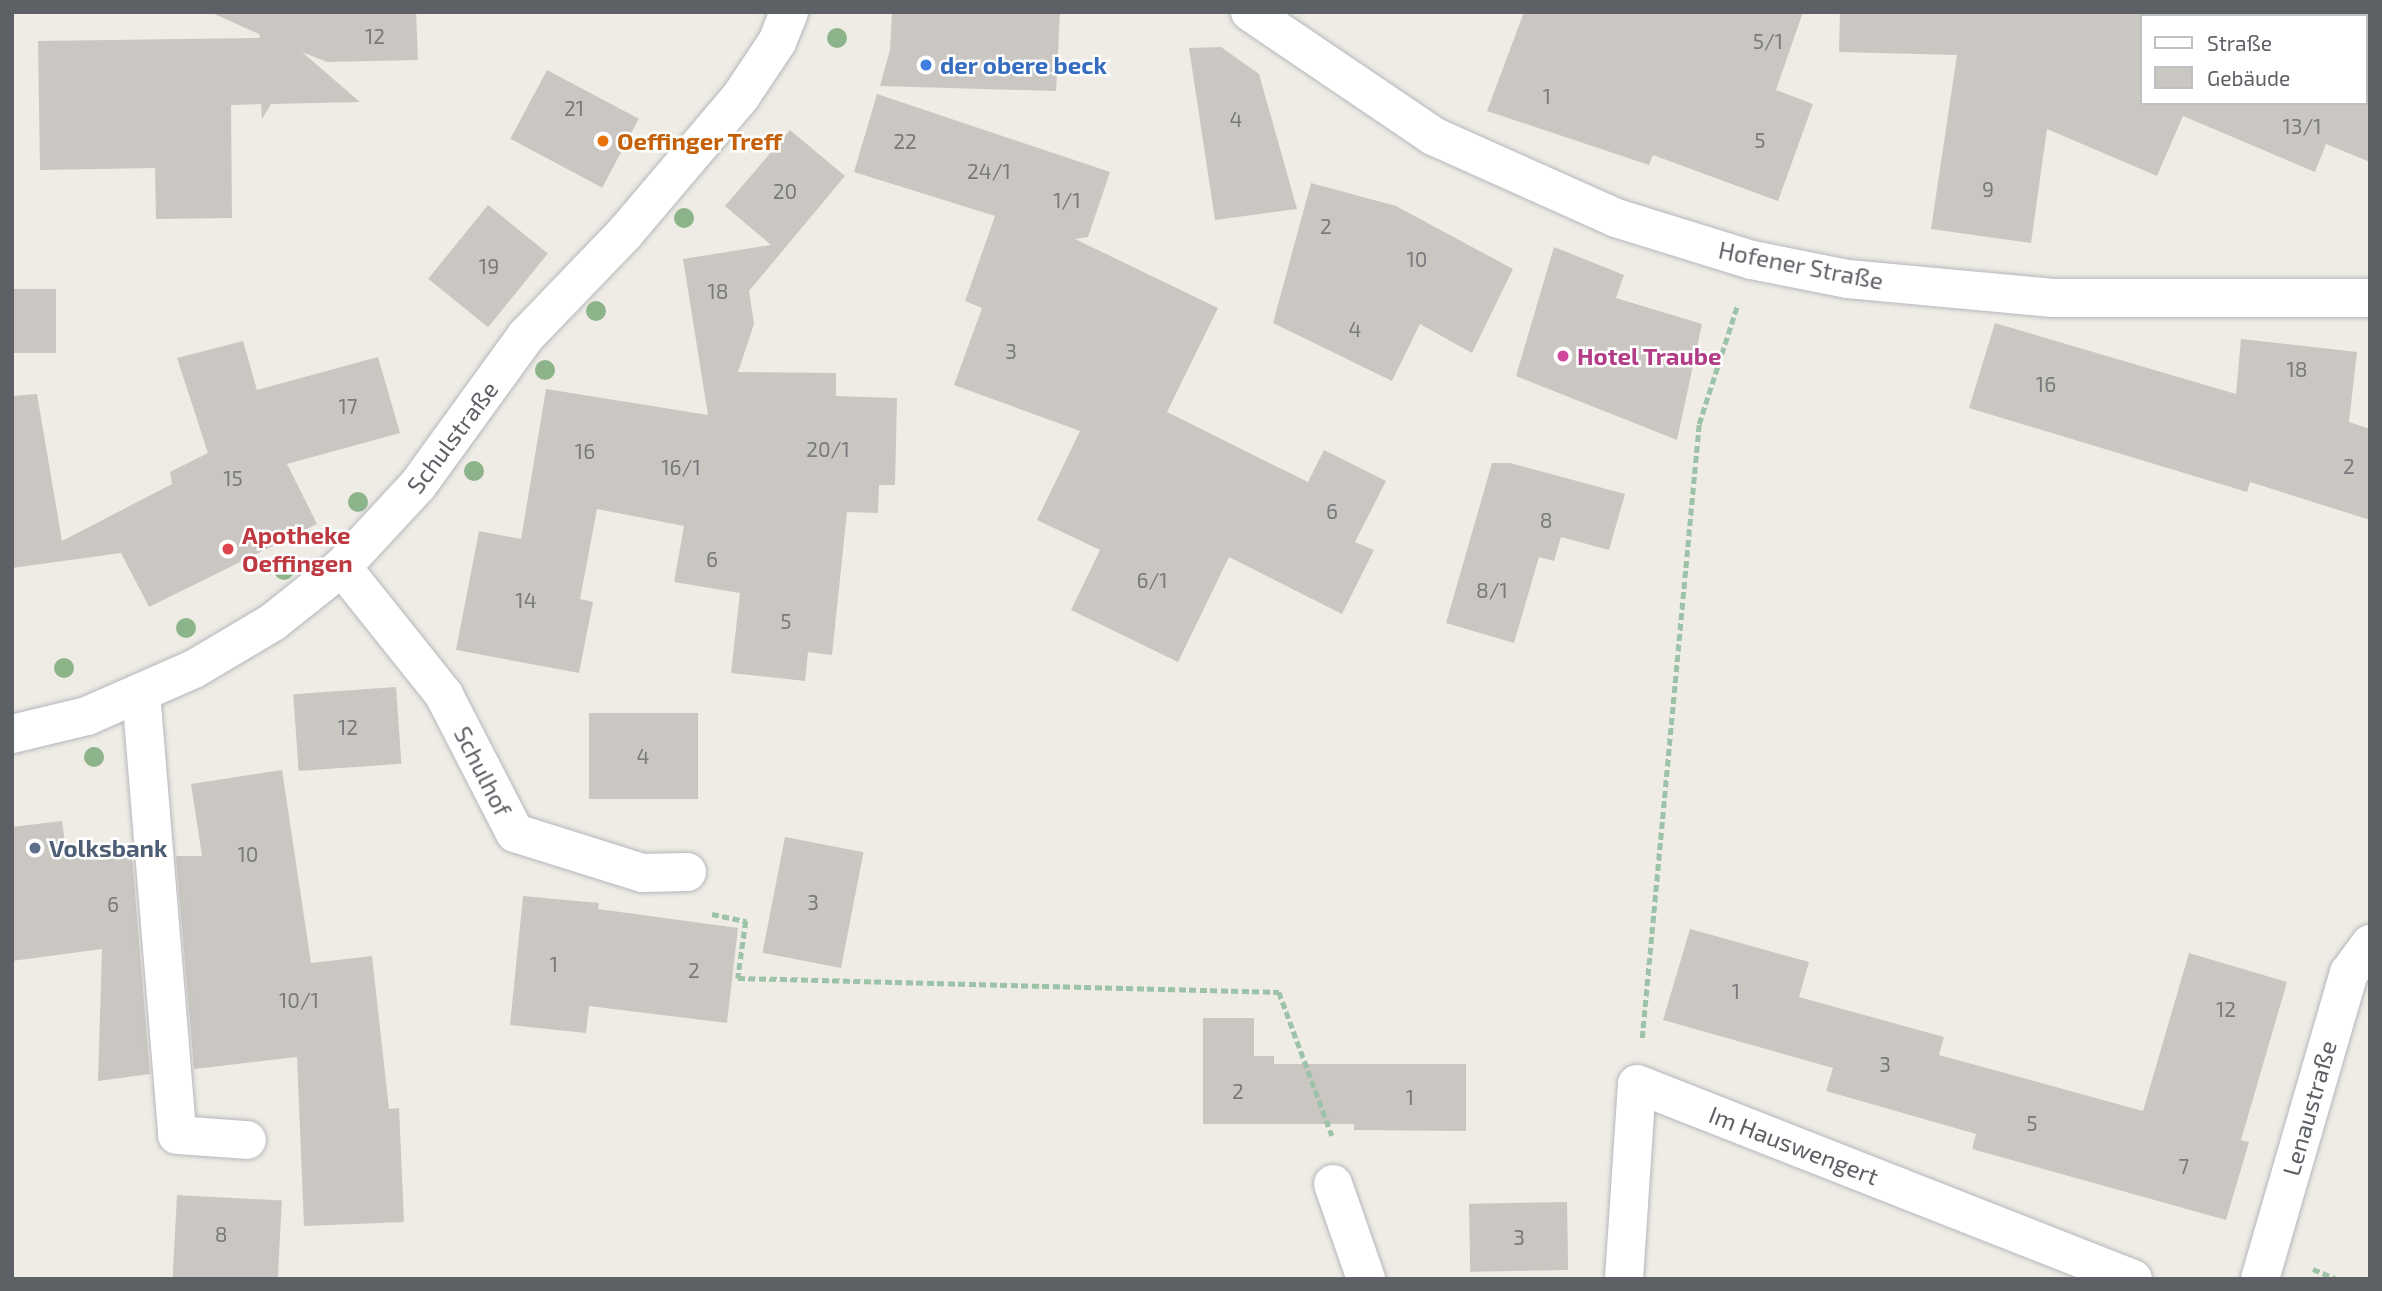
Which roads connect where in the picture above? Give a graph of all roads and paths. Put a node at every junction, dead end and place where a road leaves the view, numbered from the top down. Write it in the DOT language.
graph roads {
  1 [pos="789,12"];
  2 [pos="1250,12"];
  3 [pos="1752,260"];
  4 [pos="2370,298"];
  5 [pos="342,567"];
  6 [pos="141,693"];
  7 [pos="12,734"];
  8 [pos="688,872"];
  9 [pos="744,932"];
  10 [pos="2370,944"];
  11 [pos="1637,1084"];
  12 [pos="247,1140"];
  13 [pos="1337,1195"];
  14 [pos="1366,1279"];
  15 [pos="1624,1279"];
  16 [pos="2133,1279"];
  17 [pos="2260,1279"];
  1 -- 5 [label="street, Schulstraße"];
  2 -- 3 [label="street, Hofener Straße"];
  3 -- 4 [label="street, Hofener Straße"];
  3 -- 11 [label="path"];
  5 -- 6 [label="street, Schulstraße"];
  5 -- 8 [label="street, Schulhof"];
  6 -- 7 [label="street, Schulstraße"];
  6 -- 12 [label="street"];
  9 -- 13 [label="path"];
  10 -- 17 [label="street, Lenaustraße"];
  11 -- 15 [label="street"];
  11 -- 16 [label="street, Im Hauswengert"];
  13 -- 14 [label="street"];
}
